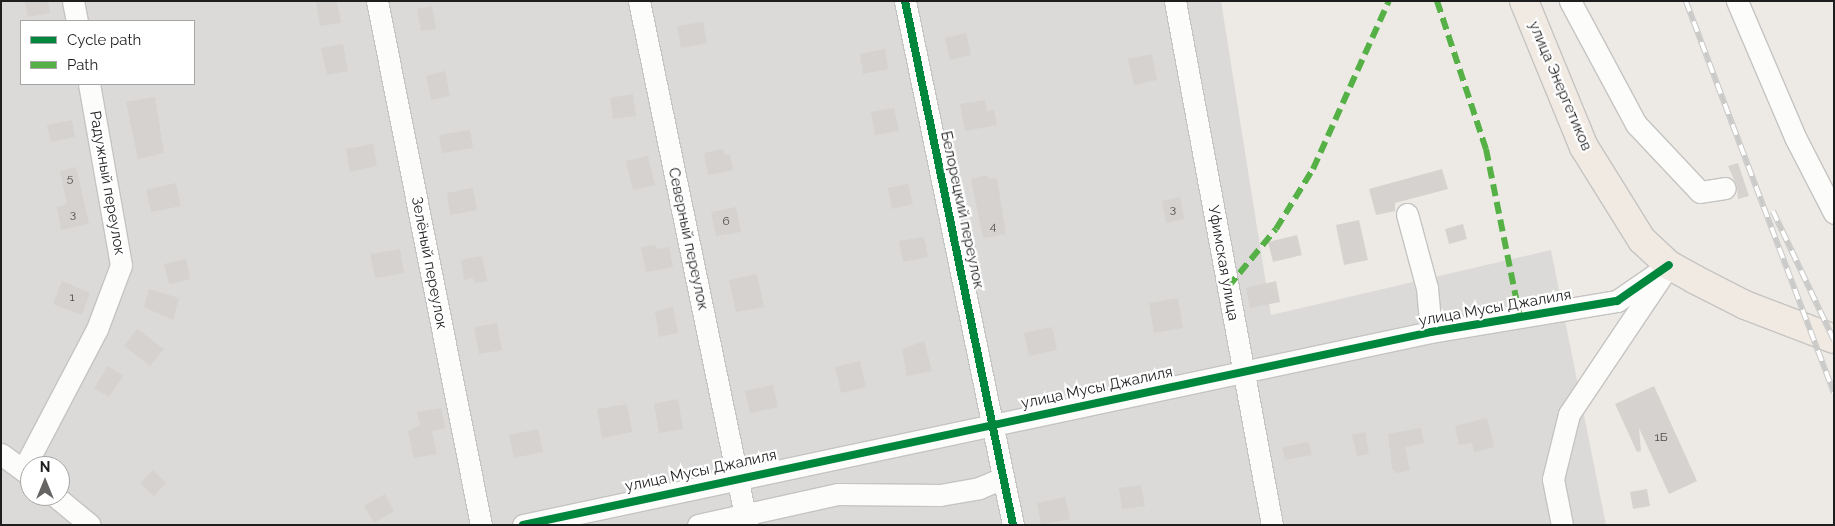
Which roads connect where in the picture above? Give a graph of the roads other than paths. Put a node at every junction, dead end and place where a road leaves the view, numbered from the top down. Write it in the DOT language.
graph roads {
  1 [pos="73,1"];
  2 [pos="377,1"];
  3 [pos="639,1"];
  4 [pos="905,1"];
  5 [pos="1174,1"];
  6 [pos="1524,1"];
  7 [pos="1570,1"];
  8 [pos="1737,1"];
  9 [pos="77,20"];
  10 [pos="90,85"];
  11 [pos="1726,188"];
  12 [pos="1834,213"];
  13 [pos="1407,214"];
  14 [pos="1669,265"];
  15 [pos="1431,332"];
  16 [pos="1834,339"];
  17 [pos="1242,372"];
  18 [pos="992,424"];
  19 [pos="1,454"];
  20 [pos="35,456"];
  21 [pos="20,468"];
  22 [pos="737,477"];
  23 [pos="1003,478"];
  24 [pos="67,506"];
  25 [pos="745,520"];
  26 [pos="90,525"];
  27 [pos="481,525"];
  28 [pos="523,525"];
  29 [pos="698,525"];
  30 [pos="1013,525"];
  31 [pos="1272,525"];
  32 [pos="1562,525"];
  1 -- 9 [label="street"];
  2 -- 27 [label="street, Зелёный переулок"];
  3 -- 22 [label="street, Северный переулок"];
  4 -- 18 [label="street, Белорецкий переулок"];
  5 -- 17 [label="street, Уфимская улица"];
  6 -- 14 [label="main road, улица Энергетиков"];
  7 -- 11 [label="street"];
  8 -- 12 [label="street"];
  10 -- 20 [label="street, Радужный переулок"];
  13 -- 15 [label="street"];
  14 -- 15 [label="street, улица Мусы Джалиля"];
  14 -- 16 [label="main road, улица Энергетиков"];
  14 -- 32 [label="street"];
  15 -- 17 [label="street, улица Мусы Джалиля"];
  17 -- 18 [label="street, улица Мусы Джалиля"];
  17 -- 31 [label="street, Уфимская улица"];
  18 -- 22 [label="street, улица Мусы Джалиля"];
  18 -- 23 [label="street, Белорецкий переулок"];
  19 -- 21 [label="street"];
  22 -- 25 [label="street, Северный переулок"];
  22 -- 28 [label="street, улица Мусы Джалиля"];
  23 -- 25 [label="street"];
  23 -- 30 [label="street, Белорецкий переулок"];
  24 -- 26 [label="street"];
  25 -- 29 [label="street"];
}
